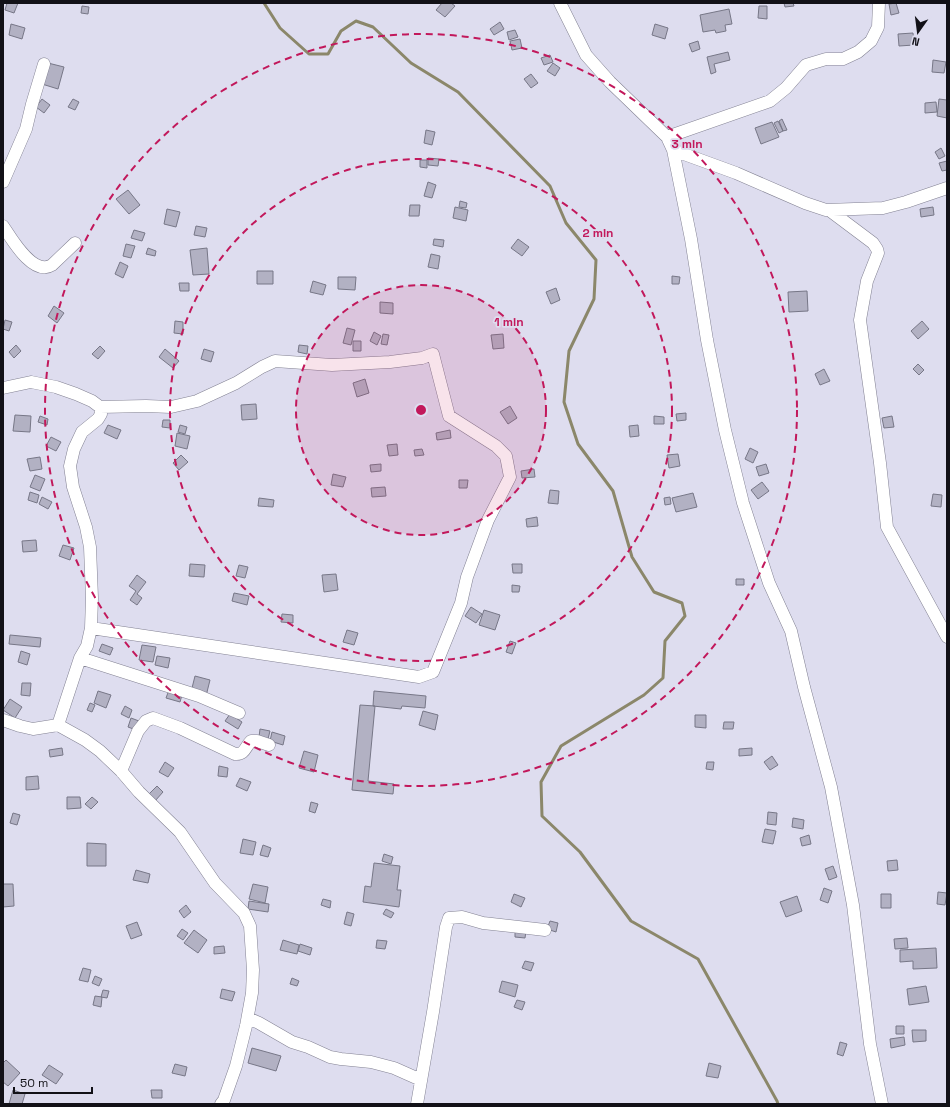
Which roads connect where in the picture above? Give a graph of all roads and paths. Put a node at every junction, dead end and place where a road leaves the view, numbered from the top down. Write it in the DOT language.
graph roads {
  1 [pos="560,3"];
  2 [pos="879,3"];
  3 [pos="44,64"];
  4 [pos="667,137"];
  5 [pos="673,150"];
  6 [pos="3,182"];
  7 [pos="947,188"];
  8 [pos="829,210"];
  9 [pos="3,226"];
  10 [pos="75,243"];
  11 [pos="3,388"];
  12 [pos="100,407"];
  13 [pos="90,628"];
  14 [pos="947,637"];
  15 [pos="80,658"];
  16 [pos="239,713"];
  17 [pos="3,720"];
  18 [pos="58,725"];
  19 [pos="269,745"];
  20 [pos="121,771"];
  21 [pos="545,930"];
  22 [pos="248,1018"];
  23 [pos="421,1080"];
  24 [pos="221,1104"];
  25 [pos="416,1104"];
  26 [pos="882,1104"];
  1 -- 4 [label="street"];
  2 -- 4 [label="street"];
  3 -- 6 [label="street"];
  4 -- 5 [label="street"];
  5 -- 8 [label="street"];
  5 -- 26 [label="street"];
  7 -- 8 [label="street"];
  8 -- 14 [label="street"];
  9 -- 10 [label="street"];
  11 -- 12 [label="street"];
  12 -- 13 [label="street"];
  12 -- 13 [label="street"];
  13 -- 15 [label="street"];
  15 -- 16 [label="street"];
  15 -- 18 [label="street"];
  17 -- 18 [label="street"];
  18 -- 20 [label="street"];
  19 -- 20 [label="street"];
  20 -- 22 [label="street"];
  21 -- 23 [label="street"];
  22 -- 23 [label="street"];
  22 -- 24 [label="street"];
  23 -- 25 [label="street"];
}
